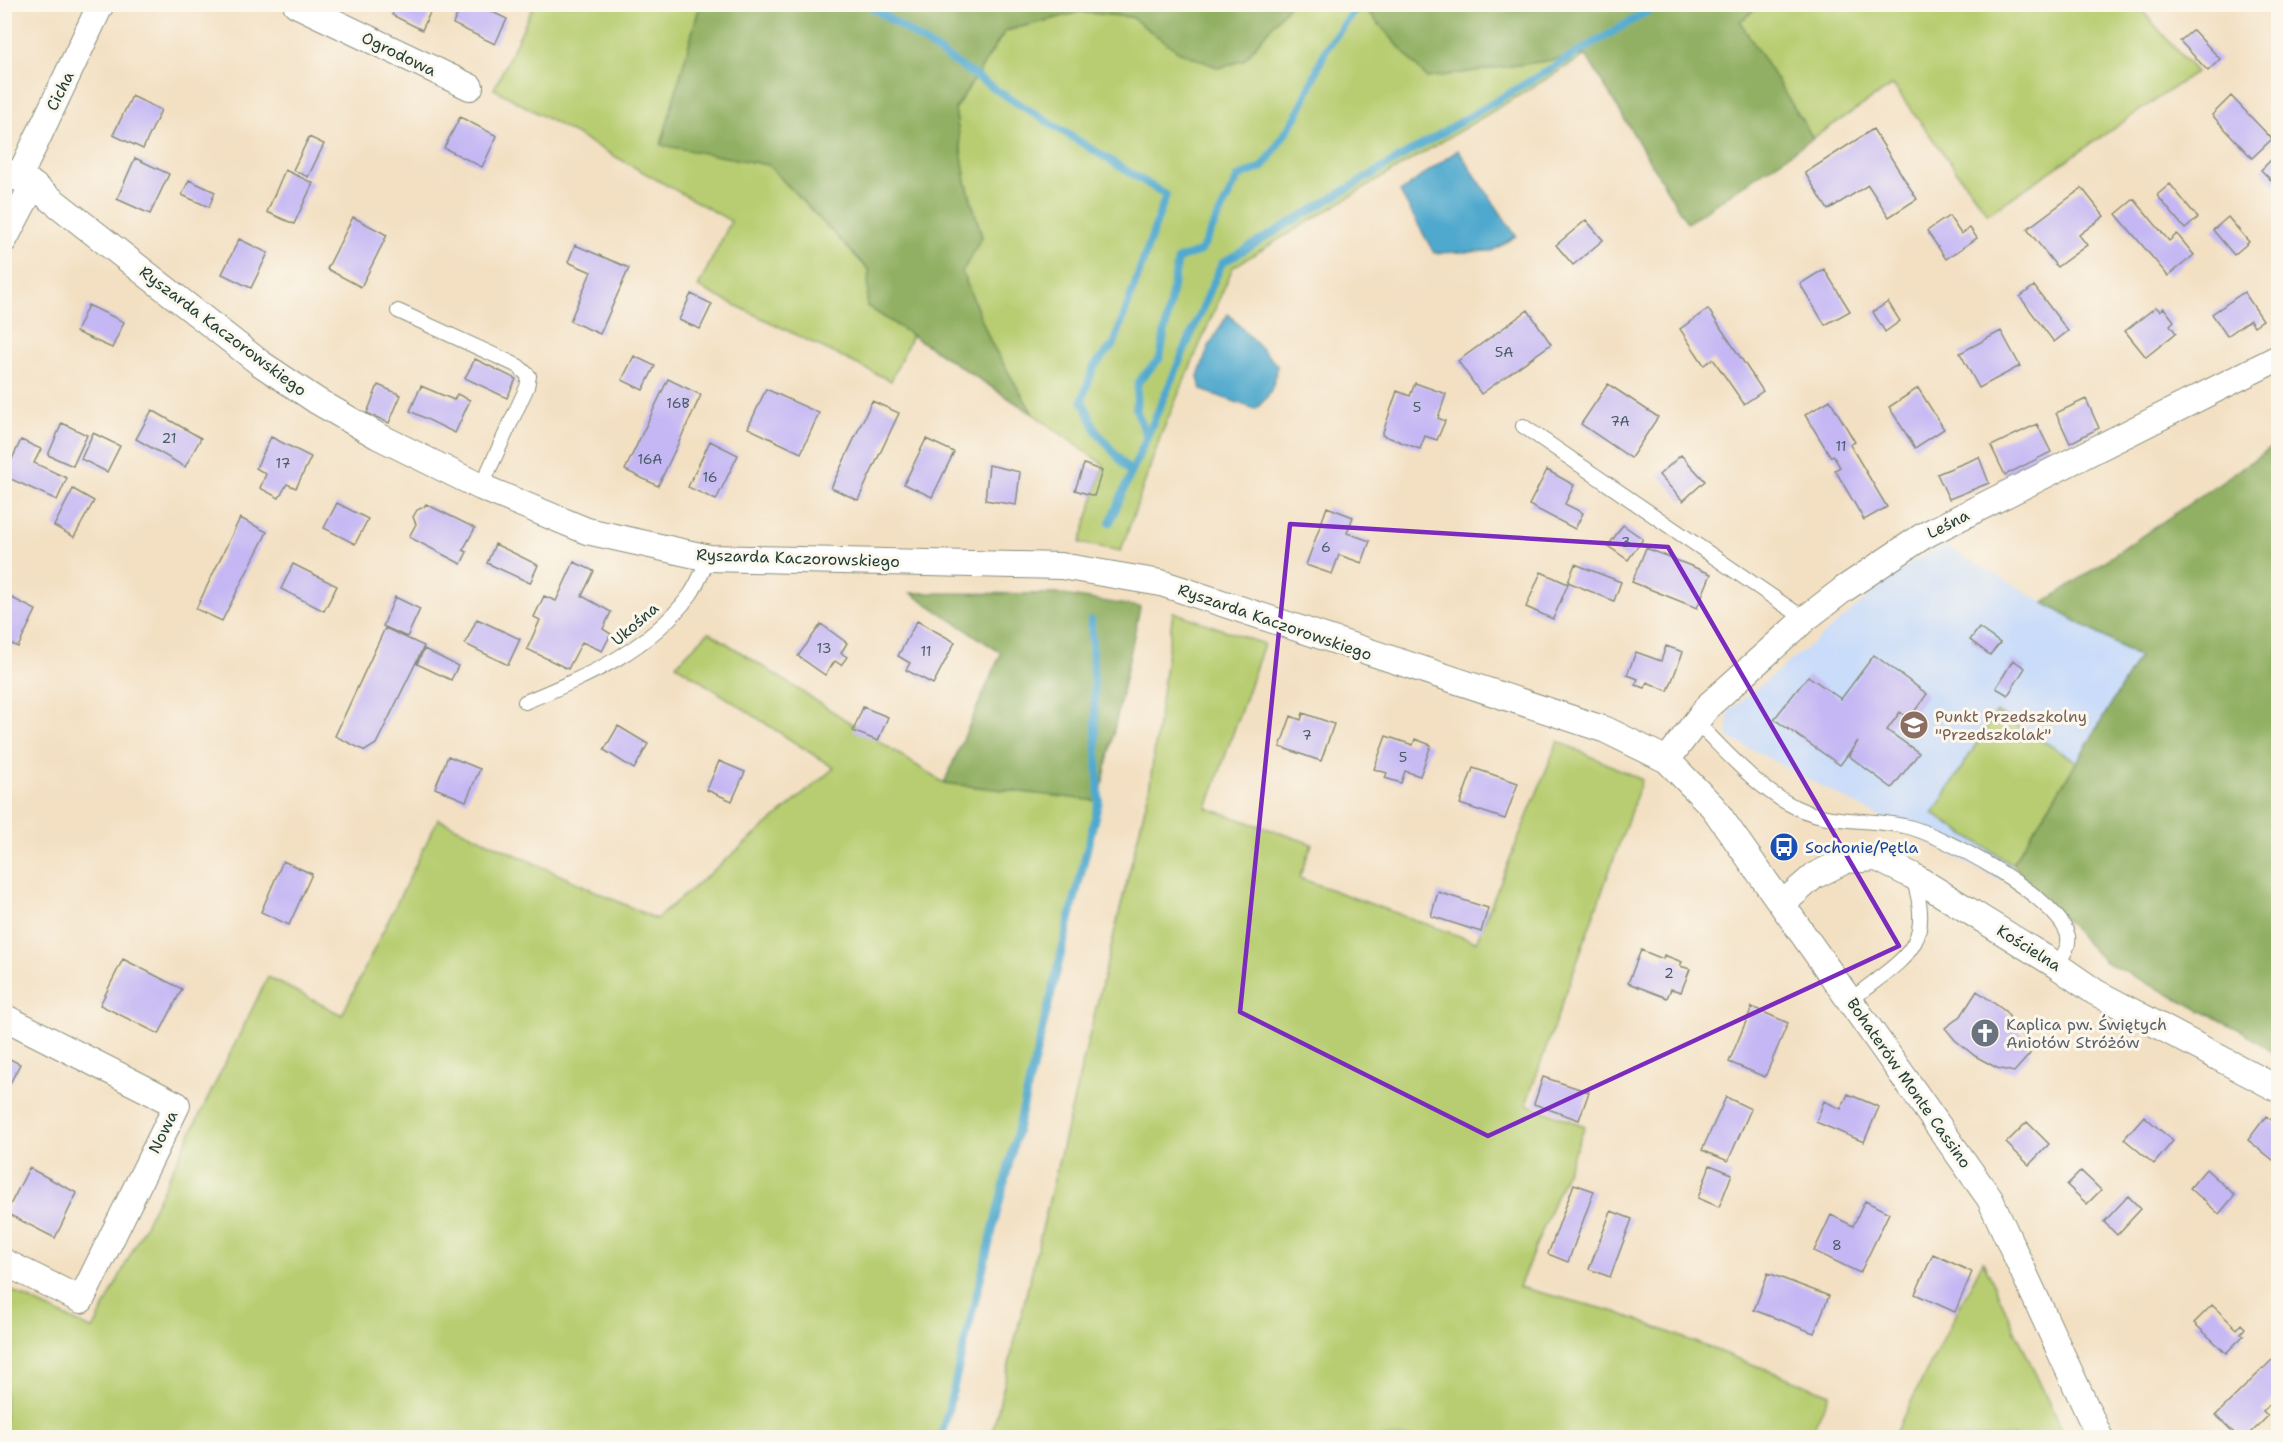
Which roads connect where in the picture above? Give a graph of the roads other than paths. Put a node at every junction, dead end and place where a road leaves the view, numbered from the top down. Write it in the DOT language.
graph roads {
  1 [pos="101,4"];
  2 [pos="296,4"];
  3 [pos="470,87"];
  4 [pos="19,178"];
  5 [pos="4,240"];
  6 [pos="398,310"];
  7 [pos="2278,358"];
  8 [pos="1523,426"];
  9 [pos="481,487"];
  10 [pos="709,558"];
  11 [pos="1805,620"];
  12 [pos="525,702"];
  13 [pos="1695,722"];
  14 [pos="1667,760"];
  15 [pos="1913,876"];
  16 [pos="1782,904"];
  17 [pos="2056,965"];
  18 [pos="1851,1000"];
  19 [pos="4,1017"];
  20 [pos="2278,1089"];
  21 [pos="4,1263"];
  22 [pos="2100,1437"];
  1 -- 4 [label="street, Cicha"];
  2 -- 3 [label="street, Ogrodowa"];
  4 -- 5 [label="street, Cicha"];
  4 -- 9 [label="street, Ryszarda Kaczorowskiego"];
  6 -- 9 [label="lane"];
  7 -- 11 [label="street, Leśna"];
  8 -- 11 [label="lane"];
  9 -- 10 [label="street, Ryszarda Kaczorowskiego"];
  10 -- 12 [label="lane, Ukośna"];
  10 -- 14 [label="street, Ryszarda Kaczorowskiego"];
  11 -- 13 [label="street, Leśna"];
  13 -- 14 [label="street, Leśna"];
  13 -- 17 [label="lane"];
  14 -- 16 [label="street, Bohaterów Monte Cassino"];
  15 -- 16 [label="street, Kościelna"];
  15 -- 17 [label="street, Kościelna"];
  15 -- 18 [label="lane"];
  16 -- 18 [label="street, Bohaterów Monte Cassino"];
  17 -- 20 [label="street, Kościelna"];
  18 -- 22 [label="street, Bohaterów Monte Cassino"];
  19 -- 21 [label="street, Nowa"];
}
